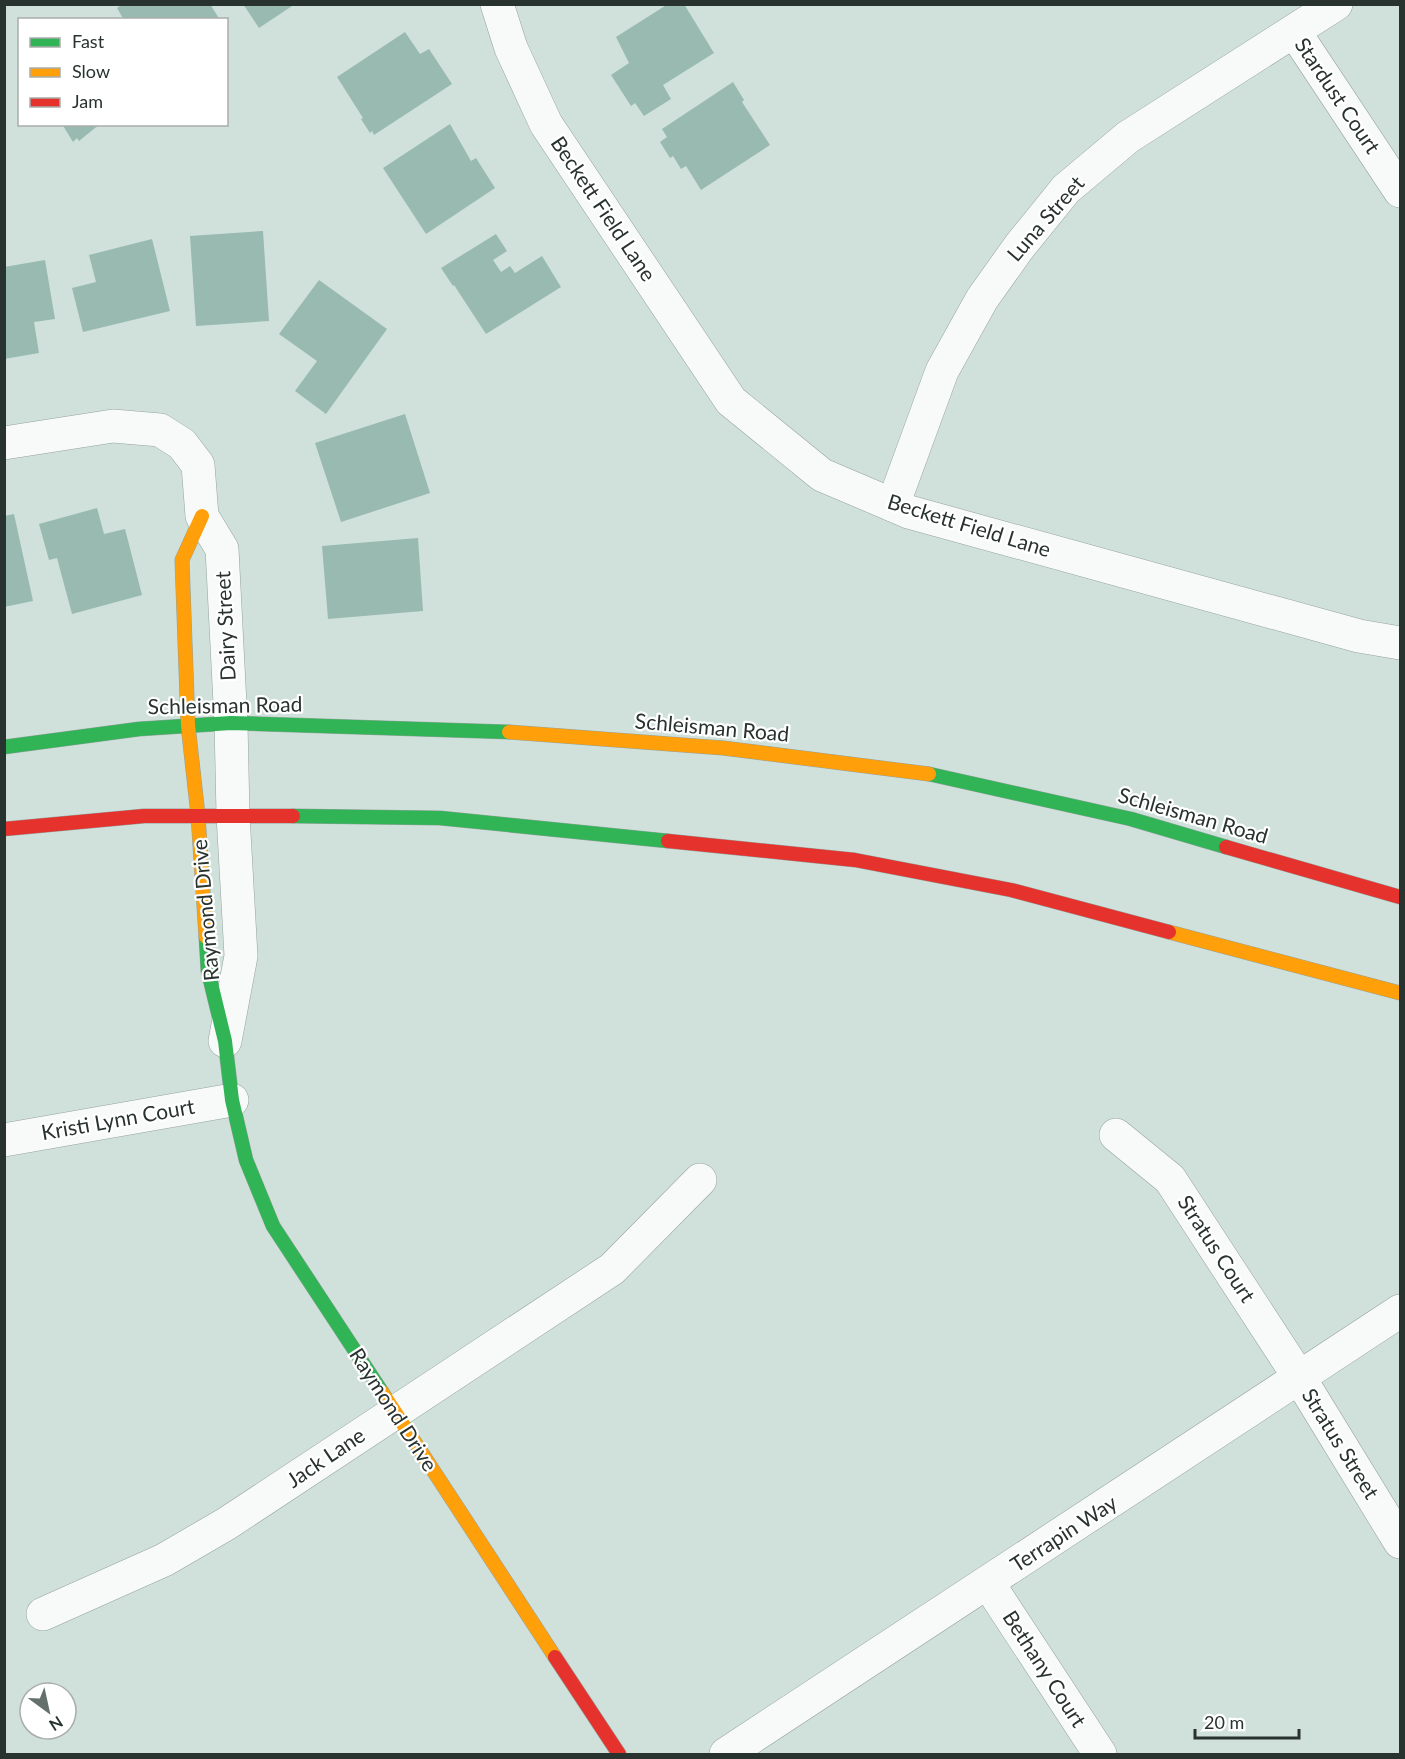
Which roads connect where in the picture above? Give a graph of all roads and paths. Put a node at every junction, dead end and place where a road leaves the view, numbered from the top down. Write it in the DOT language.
graph roads {
  1 [pos="497,4"];
  2 [pos="1336,4"];
  3 [pos="1294,32"];
  4 [pos="1401,191"];
  5 [pos="4,443"];
  6 [pos="893,505"];
  7 [pos="202,516"];
  8 [pos="1401,643"];
  9 [pos="231,723"];
  10 [pos="188,725"];
  11 [pos="4,747"];
  12 [pos="198,815"];
  13 [pos="233,815"];
  14 [pos="4,829"];
  15 [pos="1401,897"];
  16 [pos="1401,993"];
  17 [pos="225,1041"];
  18 [pos="232,1100"];
  19 [pos="1116,1135"];
  20 [pos="4,1140"];
  21 [pos="700,1180"];
  22 [pos="1401,1311"];
  23 [pos="1299,1377"];
  24 [pos="395,1412"];
  25 [pos="1401,1542"];
  26 [pos="988,1583"];
  27 [pos="43,1614"];
  28 [pos="619,1755"];
  29 [pos="726,1755"];
  30 [pos="1101,1755"];
  1 -- 6 [label="street, Beckett Field Lane"];
  2 -- 3 [label="street, Luna Street"];
  3 -- 4 [label="street, Stardust Court"];
  3 -- 6 [label="street, Luna Street"];
  5 -- 7 [label="street, Dairy Street"];
  6 -- 8 [label="street, Beckett Field Lane"];
  7 -- 9 [label="street, Dairy Street"];
  7 -- 10 [label="main road, Dairy Street"];
  9 -- 10 [label="main road, Schleisman Road"];
  9 -- 13 [label="street, Dairy Street"];
  9 -- 15 [label="main road, Schleisman Road"];
  10 -- 11 [label="main road, Schleisman Road"];
  10 -- 12 [label="main road, Dairy Street"];
  12 -- 13 [label="main road"];
  12 -- 14 [label="main road"];
  12 -- 17 [label="main road, Raymond Drive"];
  13 -- 16 [label="main road"];
  13 -- 17 [label="street, Raymond Drive"];
  17 -- 18 [label="main road, Raymond Drive"];
  18 -- 20 [label="street, Kristi Lynn Court"];
  18 -- 24 [label="main road, Raymond Drive"];
  19 -- 23 [label="street, Stratus Court"];
  21 -- 24 [label="street, Jack Lane"];
  22 -- 23 [label="street, Terrapin Way"];
  23 -- 25 [label="street, Stratus Street"];
  23 -- 26 [label="street, Terrapin Way"];
  24 -- 27 [label="street, Jack Lane"];
  24 -- 28 [label="main road, Raymond Drive"];
  26 -- 29 [label="street, Terrapin Way"];
  26 -- 30 [label="street, Bethany Court"];
}
